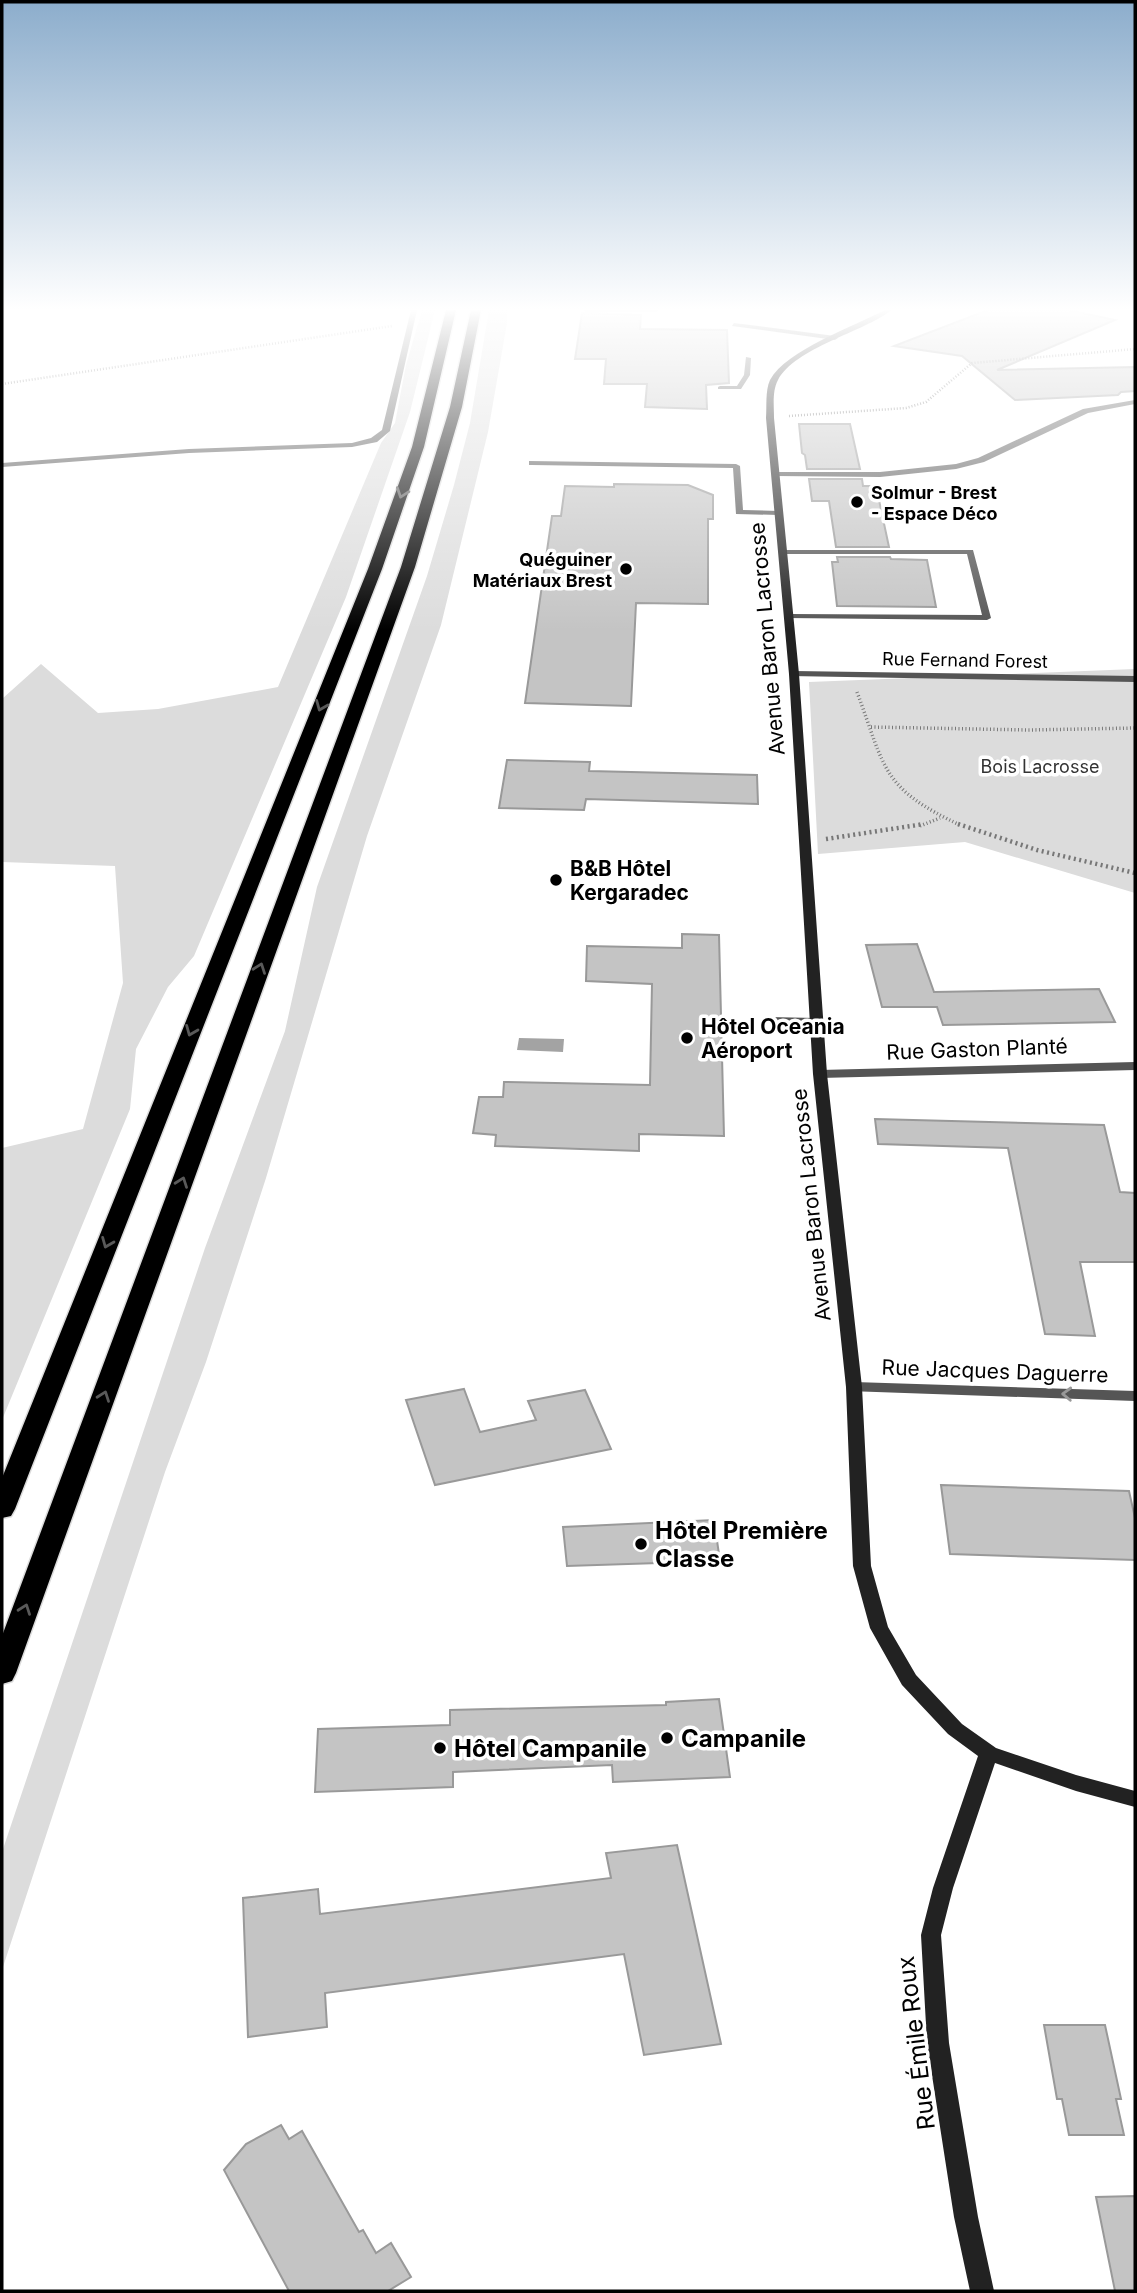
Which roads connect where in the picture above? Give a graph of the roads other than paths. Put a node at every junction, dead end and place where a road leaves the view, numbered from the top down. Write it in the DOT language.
graph roads {
  1 [pos="389,417"];
  2 [pos="425,417"];
  3 [pos="453,417"];
  4 [pos="770,417"];
  5 [pos="1073,417"];
  6 [pos="532,463"];
  7 [pos="2,465"];
  8 [pos="776,474"];
  9 [pos="779,513"];
  10 [pos="783,552"];
  11 [pos="789,616"];
  12 [pos="794,674"];
  13 [pos="1135,679"];
  14 [pos="768,1020"];
  15 [pos="816,1021"];
  16 [pos="1135,1066"];
  17 [pos="820,1074"];
  18 [pos="854,1387"];
  19 [pos="1135,1396"];
  20 [pos="2,1508"];
  21 [pos="2,1673"];
  22 [pos="989,1753"];
  23 [pos="1135,1799"];
  24 [pos="982,2291"];
  1 -- 7 [label="street"];
  2 -- 20 [label="highway, one-way"];
  21 -- 3 [label="highway, one-way"];
  4 -- 8 [label="street, Avenue Baron Lacrosse"];
  5 -- 8 [label="street"];
  6 -- 9 [label="lane"];
  8 -- 9 [label="street, Avenue Baron Lacrosse"];
  9 -- 10 [label="street, Avenue Baron Lacrosse"];
  10 -- 11 [label="street, Avenue Baron Lacrosse"];
  10 -- 11 [label="lane"];
  11 -- 12 [label="street, Avenue Baron Lacrosse"];
  12 -- 13 [label="street, Rue Fernand Forest"];
  12 -- 15 [label="street, Avenue Baron Lacrosse"];
  14 -- 15 [label="lane"];
  15 -- 17 [label="street, Avenue Baron Lacrosse"];
  16 -- 17 [label="street, Rue Gaston Planté"];
  17 -- 18 [label="street, Avenue Baron Lacrosse"];
  19 -- 18 [label="street, Rue Jacques Daguerre, one-way"];
  18 -- 22 [label="street, Avenue Baron Lacrosse"];
  22 -- 23 [label="street, Avenue Baron Lacrosse"];
  22 -- 24 [label="street, Rue Émile Roux"];
}
